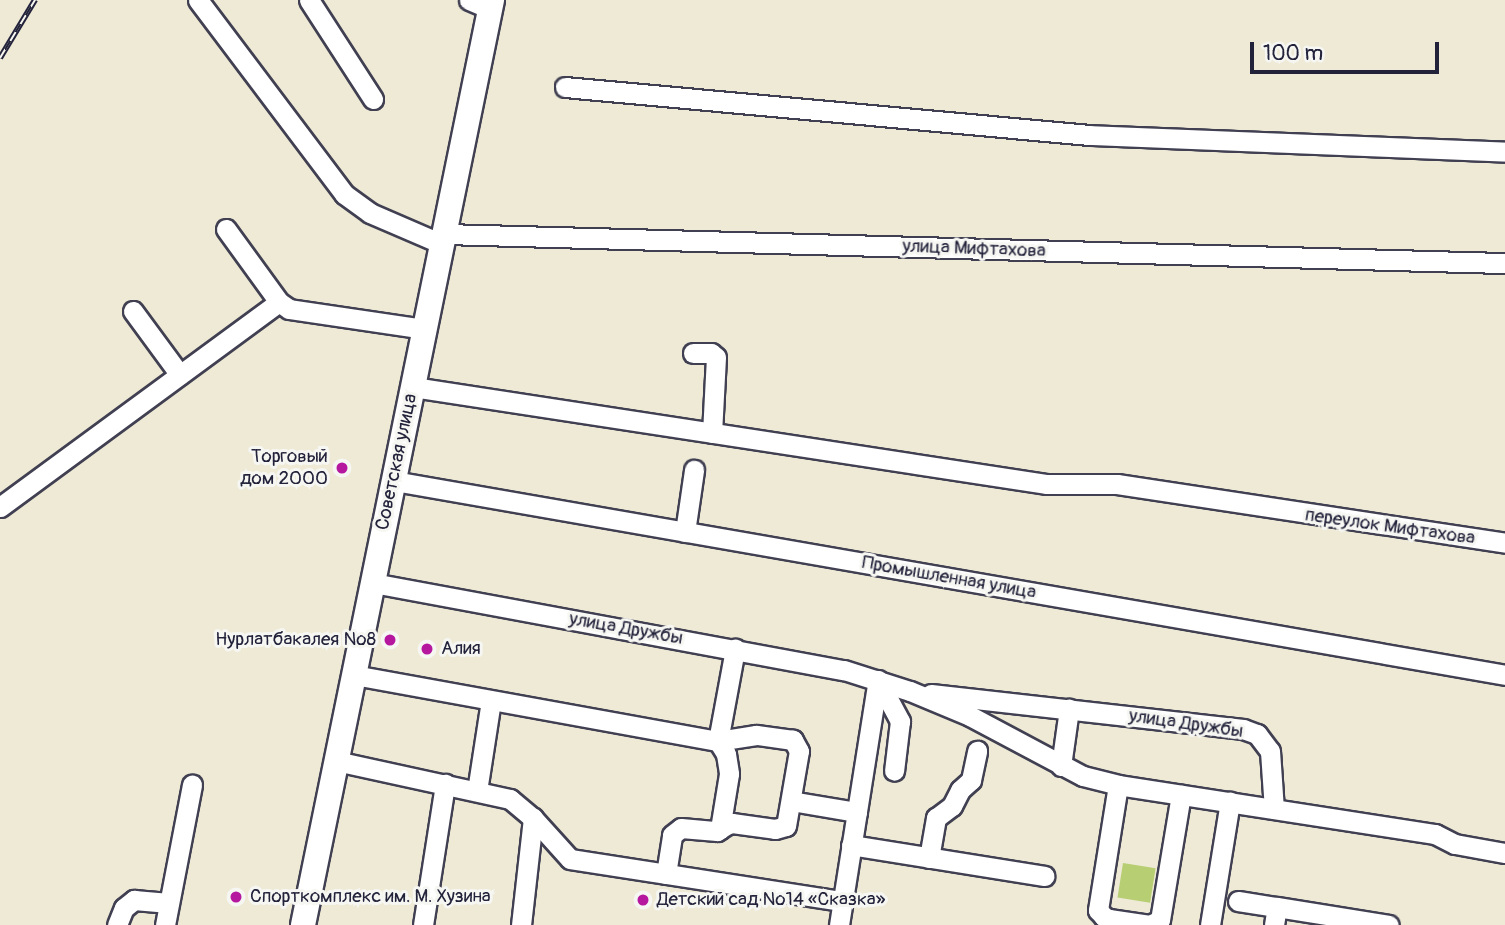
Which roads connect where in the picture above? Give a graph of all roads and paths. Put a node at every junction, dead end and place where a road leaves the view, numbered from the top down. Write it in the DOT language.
graph roads {
  1 [pos="198,0"];
  2 [pos="309,0"];
  3 [pos="483,3"];
  4 [pos="565,87"];
  5 [pos="373,99"];
  6 [pos="1505,152"];
  7 [pos="226,229"];
  8 [pos="443,239"];
  9 [pos="1505,263"];
  10 [pos="279,302"];
  11 [pos="133,311"];
  12 [pos="425,329"];
  13 [pos="693,353"];
  14 [pos="180,375"];
  15 [pos="413,387"];
  16 [pos="712,433"];
  17 [pos="694,470"];
  18 [pos="394,481"];
  19 [pos="0,507"];
  20 [pos="685,532"];
  21 [pos="1505,543"];
  22 [pos="373,583"];
  23 [pos="735,649"];
  24 [pos="354,675"];
  25 [pos="1505,675"];
  26 [pos="878,680"];
  27 [pos="910,691"];
  28 [pos="491,701"];
  29 [pos="1069,709"];
  30 [pos="718,741"];
  31 [pos="977,751"];
  32 [pos="336,761"];
  33 [pos="1061,766"];
  34 [pos="894,771"];
  35 [pos="445,783"];
  36 [pos="191,785"];
  37 [pos="1118,785"];
  38 [pos="477,790"];
  39 [pos="1181,795"];
  40 [pos="791,801"];
  41 [pos="1230,802"];
  42 [pos="1274,809"];
  43 [pos="857,812"];
  44 [pos="534,818"];
  45 [pos="720,829"];
  46 [pos="851,845"];
  47 [pos="1505,853"];
  48 [pos="929,858"];
  49 [pos="666,874"];
  50 [pos="1045,876"];
  51 [pos="842,901"];
  52 [pos="1238,901"];
  53 [pos="169,903"];
  54 [pos="1276,916"];
  55 [pos="1098,920"];
  56 [pos="1156,924"];
  57 [pos="117,925"];
  58 [pos="165,925"];
  59 [pos="303,925"];
  60 [pos="423,925"];
  61 [pos="521,925"];
  62 [pos="839,925"];
  63 [pos="1210,925"];
  64 [pos="1389,925"];
  1 -- 8 [label="street"];
  2 -- 5 [label="street"];
  3 -- 8 [label="main road, Советская улица"];
  4 -- 6 [label="street"];
  7 -- 10 [label="street"];
  8 -- 9 [label="street, улица Мифтахова"];
  8 -- 12 [label="main road, Советская улица"];
  10 -- 12 [label="street"];
  10 -- 14 [label="street"];
  11 -- 14 [label="street"];
  12 -- 15 [label="main road, Советская улица"];
  13 -- 16 [label="street"];
  14 -- 19 [label="street"];
  15 -- 16 [label="street"];
  15 -- 18 [label="main road, Советская улица"];
  16 -- 21 [label="street, переулок Мифтахова"];
  17 -- 20 [label="street"];
  18 -- 20 [label="street, Промышленная улица"];
  18 -- 22 [label="main road, Советская улица"];
  20 -- 25 [label="street, Промышленная улица"];
  22 -- 23 [label="street, улица Дружбы"];
  22 -- 24 [label="main road, Советская улица"];
  23 -- 26 [label="street, улица Дружбы"];
  23 -- 30 [label="street"];
  24 -- 28 [label="street"];
  24 -- 32 [label="main road, Советская улица"];
  26 -- 27 [label="street, улица Дружбы"];
  26 -- 34 [label="street"];
  26 -- 43 [label="street"];
  27 -- 29 [label="street, улица Дружбы"];
  27 -- 33 [label="street, улица Дружбы"];
  28 -- 30 [label="street"];
  28 -- 38 [label="street"];
  29 -- 33 [label="street"];
  29 -- 42 [label="street, улица Дружбы"];
  30 -- 40 [label="street"];
  30 -- 45 [label="street"];
  31 -- 48 [label="street"];
  32 -- 35 [label="street"];
  32 -- 59 [label="main road, Советская улица"];
  33 -- 37 [label="street, улица Дружбы"];
  35 -- 38 [label="street"];
  35 -- 60 [label="street"];
  36 -- 53 [label="street"];
  37 -- 39 [label="street, улица Дружбы"];
  37 -- 55 [label="street"];
  38 -- 44 [label="street"];
  39 -- 41 [label="street, улица Дружбы"];
  39 -- 56 [label="street"];
  40 -- 43 [label="street"];
  40 -- 45 [label="street"];
  41 -- 42 [label="street, улица Дружбы"];
  41 -- 63 [label="street"];
  42 -- 47 [label="street, улица Дружбы"];
  43 -- 46 [label="street"];
  44 -- 49 [label="street"];
  44 -- 61 [label="street"];
  45 -- 49 [label="street"];
  46 -- 48 [label="street"];
  46 -- 51 [label="street"];
  48 -- 50 [label="street"];
  49 -- 51 [label="street"];
  51 -- 62 [label="street"];
  52 -- 54 [label="street"];
  53 -- 57 [label="street"];
  53 -- 58 [label="street"];
  54 -- 64 [label="street"];
  55 -- 56 [label="street"];
}
